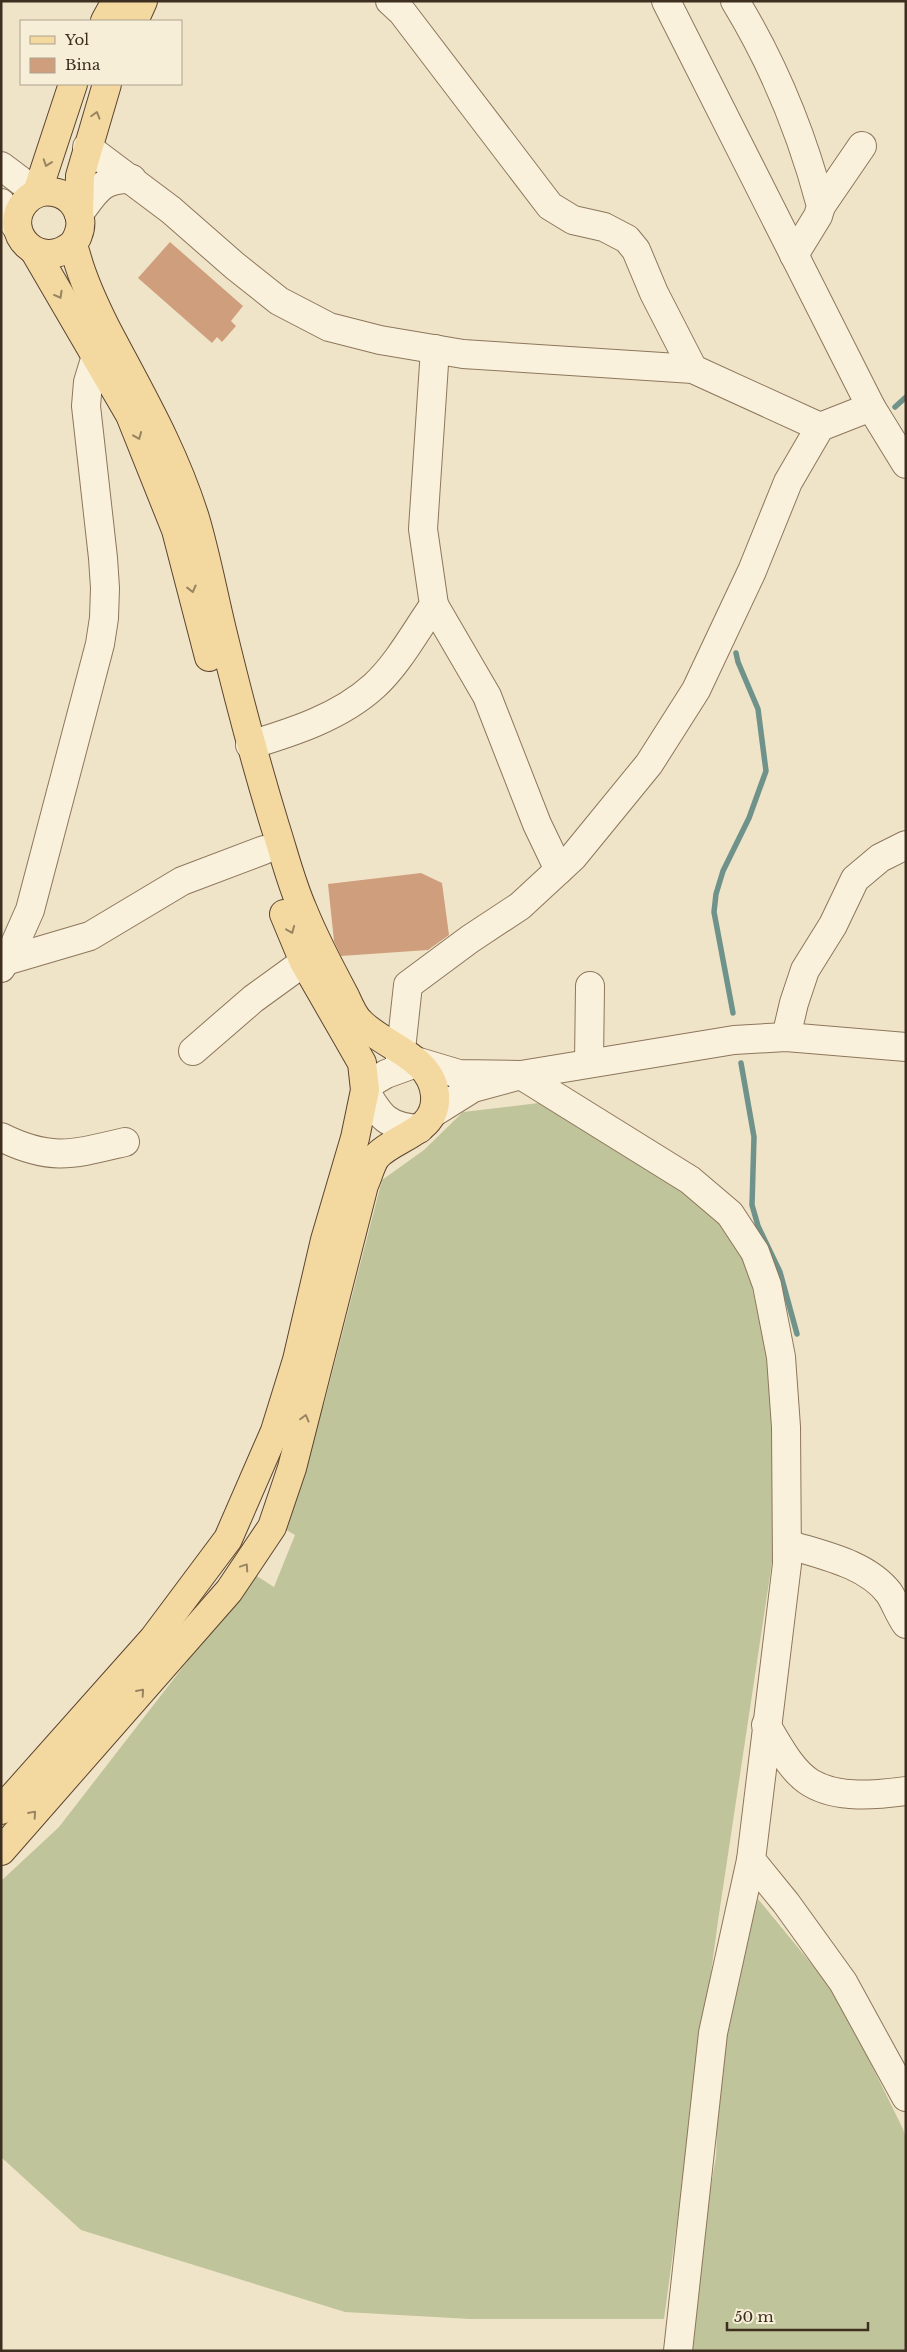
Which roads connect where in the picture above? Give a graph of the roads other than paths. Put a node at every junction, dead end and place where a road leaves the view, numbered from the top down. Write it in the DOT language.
graph roads {
  1 [pos="116,1"];
  2 [pos="143,1"];
  3 [pos="390,1"];
  4 [pos="666,1"];
  5 [pos="735,1"];
  6 [pos="106,20"];
  7 [pos="134,20"];
  8 [pos="74,85"];
  9 [pos="107,85"];
  10 [pos="862,146"];
  11 [pos="87,147"];
  12 [pos="1,166"];
  13 [pos="132,179"];
  14 [pos="37,193"];
  15 [pos="1,204"];
  16 [pos="821,206"];
  17 [pos="80,214"];
  18 [pos="17,228"];
  19 [pos="73,244"];
  20 [pos="35,252"];
  21 [pos="794,255"];
  22 [pos="435,349"];
  23 [pos="96,359"];
  24 [pos="693,369"];
  25 [pos="871,407"];
  26 [pos="820,427"];
  27 [pos="906,464"];
  28 [pos="434,606"];
  29 [pos="250,745"];
  30 [pos="906,845"];
  31 [pos="264,850"];
  32 [pos="559,870"];
  33 [pos="304,962"];
  34 [pos="3,965"];
  35 [pos="590,986"];
  36 [pos="786,1037"];
  37 [pos="906,1048"];
  38 [pos="193,1051"];
  39 [pos="406,1061"];
  40 [pos="589,1063"];
  41 [pos="521,1075"];
  42 [pos="366,1090"];
  43 [pos="426,1121"];
  44 [pos="1,1137"];
  45 [pos="125,1142"];
  46 [pos="787,1544"];
  47 [pos="906,1624"];
  48 [pos="766,1725"];
  49 [pos="906,1791"];
  50 [pos="1,1810"];
  51 [pos="1,1850"];
  52 [pos="751,1860"];
  53 [pos="906,2097"];
  54 [pos="678,2351"];
  1 -- 6 [label="main road"];
  2 -- 7 [label="main road"];
  3 -- 24 [label="street"];
  4 -- 21 [label="street"];
  5 -- 16 [label="street"];
  8 -- 14 [label="main road, one-way"];
  11 -- 9 [label="main road, one-way"];
  10 -- 16 [label="street"];
  11 -- 13 [label="street"];
  11 -- 17 [label="main road"];
  12 -- 14 [label="street"];
  13 -- 17 [label="street"];
  13 -- 22 [label="street"];
  14 -- 17 [label="main road"];
  14 -- 18 [label="main road"];
  15 -- 18 [label="street"];
  16 -- 21 [label="street"];
  17 -- 19 [label="main road"];
  18 -- 20 [label="main road"];
  19 -- 20 [label="main road"];
  19 -- 29 [label="main road"];
  20 -- 23 [label="main road, one-way"];
  21 -- 25 [label="street"];
  22 -- 24 [label="street"];
  22 -- 28 [label="street"];
  23 -- 31 [label="main road, one-way"];
  23 -- 34 [label="street"];
  24 -- 26 [label="street"];
  25 -- 26 [label="street"];
  25 -- 27 [label="street"];
  26 -- 32 [label="street"];
  28 -- 29 [label="street"];
  28 -- 32 [label="street"];
  29 -- 39 [label="main road"];
  30 -- 36 [label="street"];
  31 -- 33 [label="main road, one-way"];
  31 -- 34 [label="street"];
  32 -- 39 [label="street"];
  33 -- 38 [label="street"];
  33 -- 42 [label="main road"];
  35 -- 40 [label="street"];
  36 -- 37 [label="street"];
  36 -- 40 [label="street"];
  39 -- 41 [label="street"];
  39 -- 42 [label="street"];
  39 -- 43 [label="main road"];
  40 -- 41 [label="street"];
  41 -- 43 [label="street"];
  41 -- 46 [label="street"];
  42 -- 43 [label="street"];
  42 -- 50 [label="main road"];
  51 -- 43 [label="main road, one-way"];
  44 -- 45 [label="street"];
  46 -- 47 [label="street"];
  46 -- 48 [label="street"];
  48 -- 49 [label="street"];
  48 -- 52 [label="street"];
  52 -- 53 [label="street"];
  52 -- 54 [label="street"];
}
